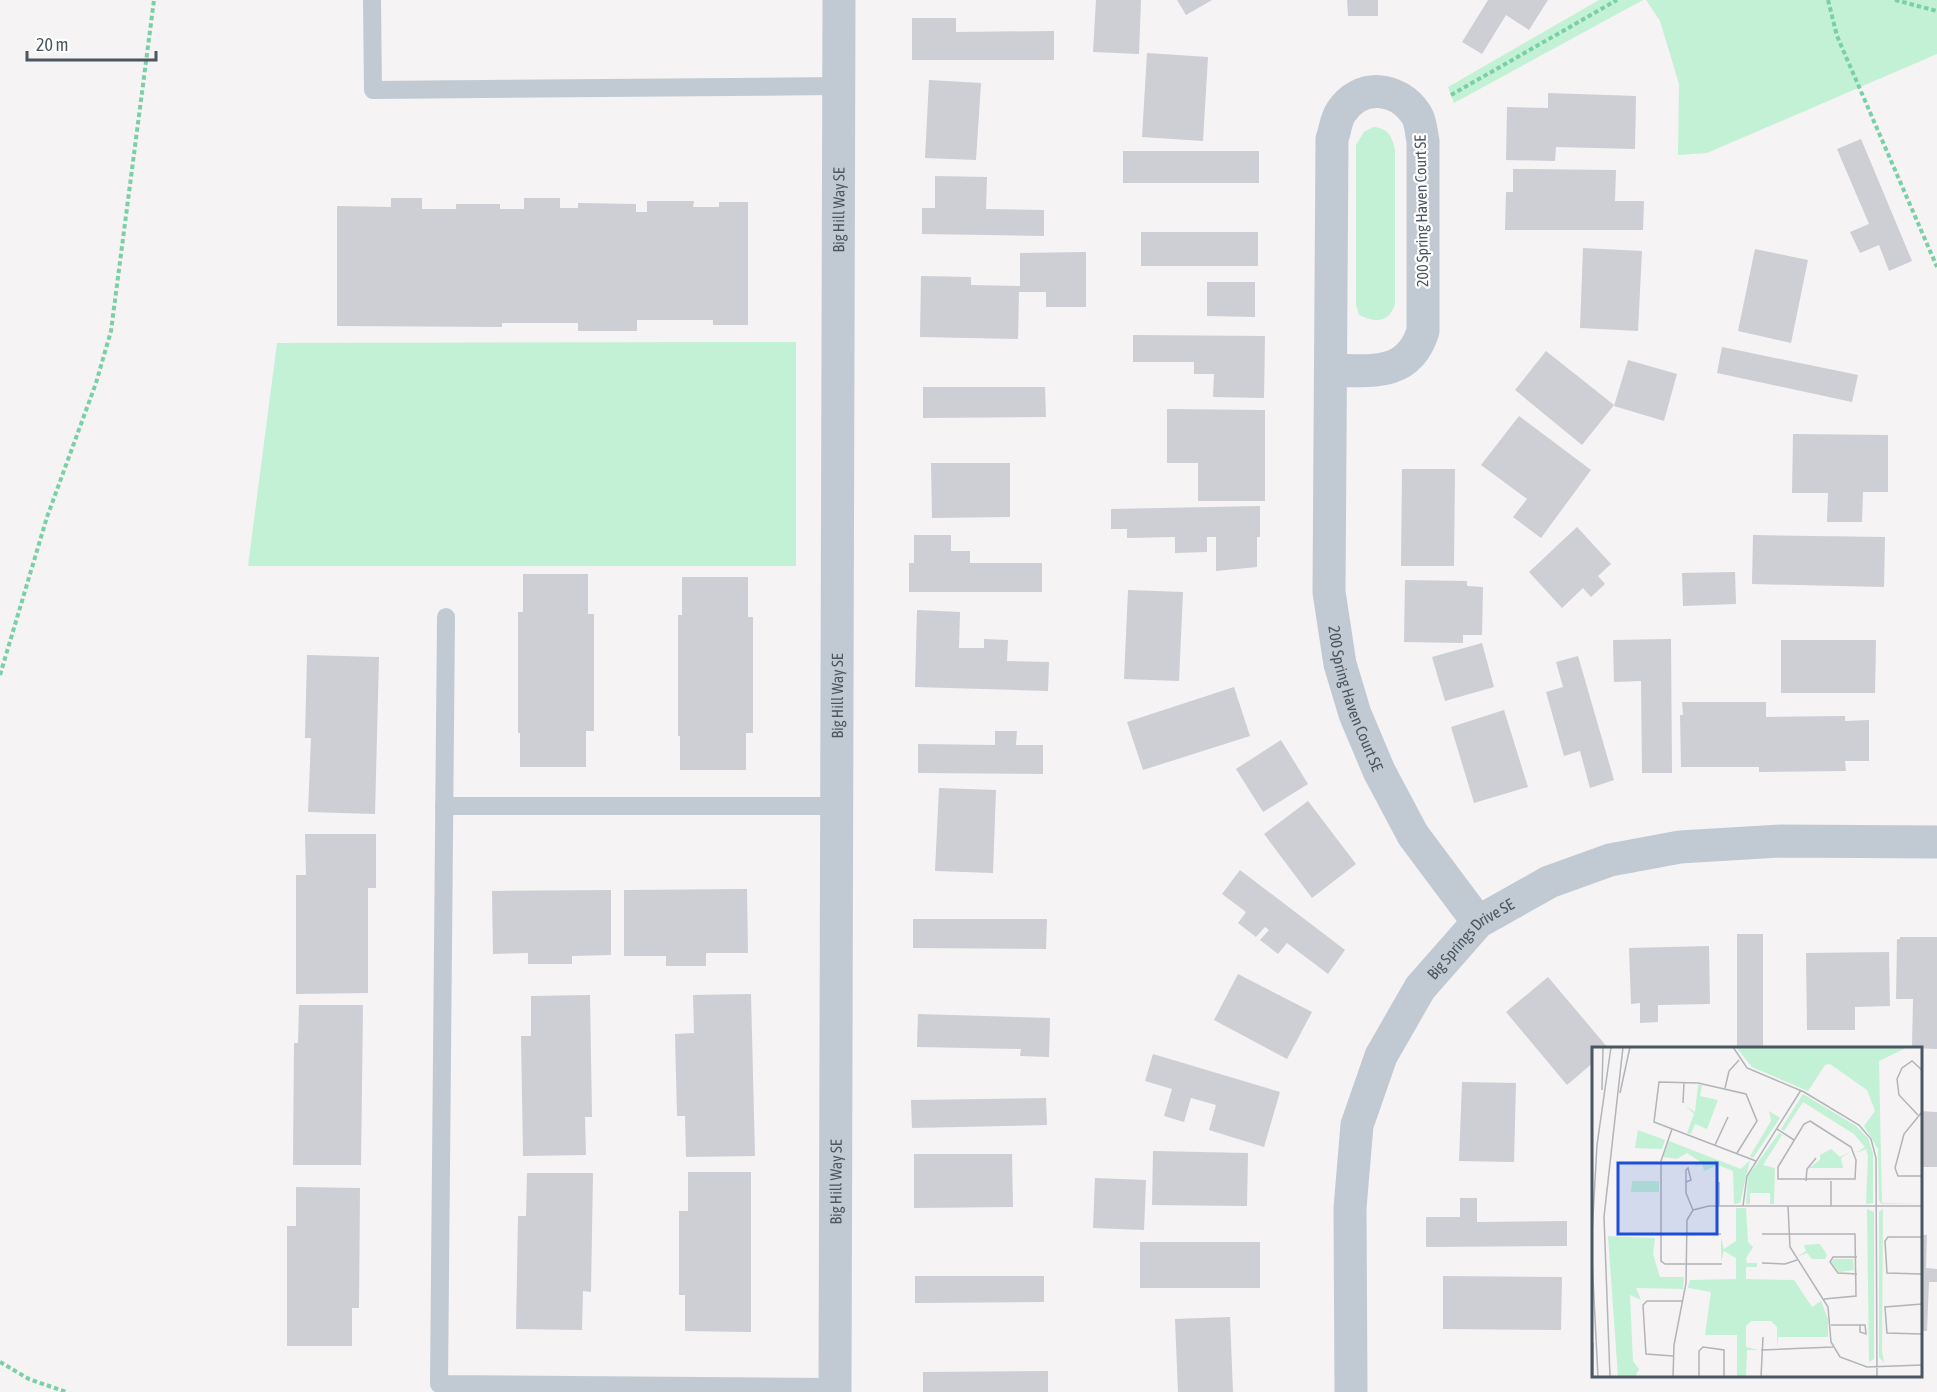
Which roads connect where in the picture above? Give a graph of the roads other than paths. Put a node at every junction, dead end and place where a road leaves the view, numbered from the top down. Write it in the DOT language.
graph roads {
  1 [pos="372,0"];
  2 [pos="839,0"];
  3 [pos="838,86"];
  4 [pos="1331,370"];
  5 [pos="446,617"];
  6 [pos="444,806"];
  7 [pos="836,806"];
  8 [pos="1937,842"];
  9 [pos="1478,922"];
  10 [pos="835,1389"];
  11 [pos="1351,1392"];
  1 -- 3 [label="lane"];
  2 -- 3 [label="street, Big Hill Way SE"];
  3 -- 7 [label="street, Big Hill Way SE"];
  4 -- 4 [label="street, 200 Spring Haven Court SE"];
  4 -- 9 [label="street, 200 Spring Haven Court SE"];
  5 -- 6 [label="lane"];
  6 -- 7 [label="lane"];
  6 -- 10 [label="lane"];
  7 -- 10 [label="street, Big Hill Way SE"];
  8 -- 9 [label="street, Big Springs Drive SE"];
  9 -- 11 [label="street, Big Springs Drive SE"];
}
